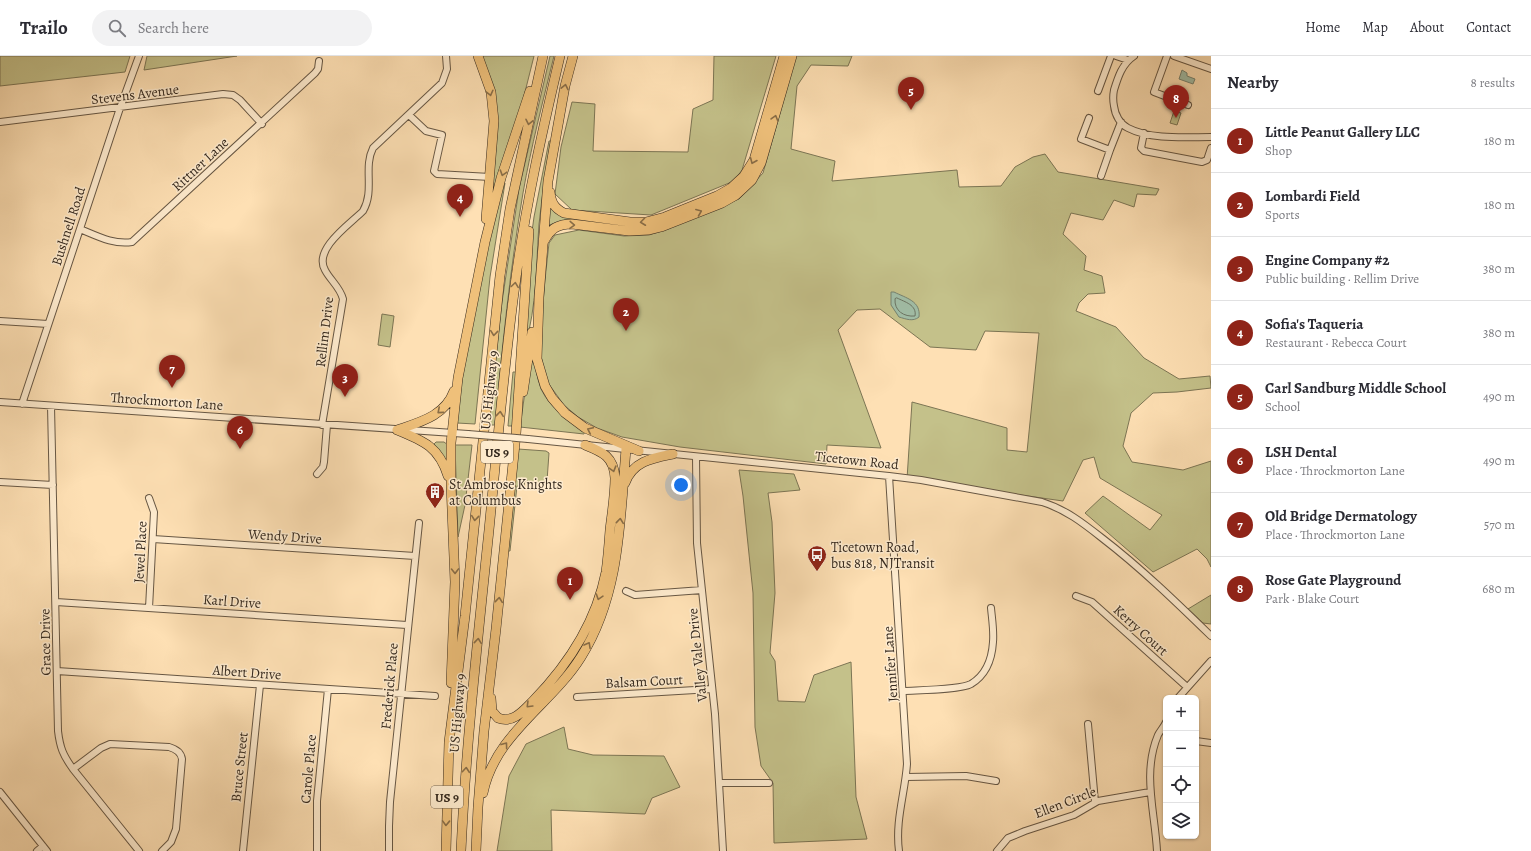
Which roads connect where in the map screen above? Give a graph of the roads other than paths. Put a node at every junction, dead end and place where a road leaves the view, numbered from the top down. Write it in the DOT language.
graph roads {
  1 [pos="139,56"];
  2 [pos="446,56"];
  3 [pos="478,56"];
  4 [pos="542,56"];
  5 [pos="560,56"];
  6 [pos="573,56"];
  7 [pos="784,56"];
  8 [pos="792,56"];
  9 [pos="1111,56"];
  10 [pos="1116,56"];
  11 [pos="1167,56"];
  12 [pos="1174,56"];
  13 [pos="1131,58"];
  14 [pos="319,61"];
  15 [pos="1211,69"];
  16 [pos="1098,91"];
  17 [pos="1188,104"];
  18 [pos="120,108"];
  19 [pos="409,115"];
  20 [pos="1088,118"];
  21 [pos="0,122"];
  22 [pos="1121,122"];
  23 [pos="262,124"];
  24 [pos="1144,133"];
  25 [pos="1211,137"];
  26 [pos="1211,148"];
  27 [pos="1110,150"];
  28 [pos="1101,176"];
  29 [pos="490,177"];
  30 [pos="548,181"];
  31 [pos="529,198"];
  32 [pos="80,229"];
  33 [pos="485,242"];
  34 [pos="543,244"];
  35 [pos="539,297"];
  36 [pos="0,320"];
  37 [pos="48,324"];
  38 [pos="458,378"];
  39 [pos="0,402"];
  40 [pos="22,404"];
  41 [pos="51,406"];
  42 [pos="324,425"];
  43 [pos="397,430"];
  44 [pos="452,434"];
  45 [pos="516,434"];
  46 [pos="585,445"];
  47 [pos="626,449"];
  48 [pos="639,451"];
  49 [pos="673,454"];
  50 [pos="696,457"];
  51 [pos="317,474"];
  52 [pos="889,476"];
  53 [pos="0,482"];
  54 [pos="53,485"];
  55 [pos="451,485"];
  56 [pos="623,488"];
  57 [pos="149,498"];
  58 [pos="419,523"];
  59 [pos="153,539"];
  60 [pos="415,556"];
  61 [pos="702,590"];
  62 [pos="626,591"];
  63 [pos="1076,596"];
  64 [pos="56,602"];
  65 [pos="148,608"];
  66 [pos="991,608"];
  67 [pos="407,625"];
  68 [pos="1211,636"];
  69 [pos="1211,661"];
  70 [pos="57,671"];
  71 [pos="490,674"];
  72 [pos="260,685"];
  73 [pos="1187,687"];
  74 [pos="328,689"];
  75 [pos="712,689"];
  76 [pos="903,691"];
  77 [pos="401,694"];
  78 [pos="1180,695"];
  79 [pos="436,696"];
  80 [pos="577,697"];
  81 [pos="1088,724"];
  82 [pos="1163,726"];
  83 [pos="1158,734"];
  84 [pos="1163,735"];
  85 [pos="1199,741"];
  86 [pos="449,742"];
  87 [pos="1211,743"];
  88 [pos="72,768"];
  89 [pos="906,777"];
  90 [pos="996,781"];
  91 [pos="719,783"];
  92 [pos="768,783"];
  93 [pos="0,792"];
  94 [pos="1150,792"];
  95 [pos="1095,802"];
  96 [pos="45,848"];
  97 [pos="476,850"];
  98 [pos="37,851"];
  99 [pos="139,851"];
  100 [pos="162,851"];
  101 [pos="243,851"];
  102 [pos="317,851"];
  103 [pos="389,851"];
  104 [pos="446,851"];
  105 [pos="461,851"];
  106 [pos="722,851"];
  107 [pos="899,851"];
  108 [pos="997,851"];
  109 [pos="1157,851"];
  1 -- 18 [label="street, Bushnell Road"];
  2 -- 19 [label="street, Rellim Drive"];
  3 -- 29 [label="highway, one-way"];
  4 -- 33 [label="highway, one-way"];
  4 -- 86 [label="highway, US Highway 9 / US 9, one-way"];
  5 -- 31 [label="highway, US Highway 9 / US 9"];
  30 -- 6 [label="highway, one-way"];
  7 -- 30 [label="highway, one-way"];
  34 -- 8 [label="highway, one-way"];
  9 -- 16 [label="street"];
  10 -- 13 [label="street"];
  11 -- 17 [label="street"];
  12 -- 15 [label="street"];
  13 -- 22 [label="street"];
  14 -- 23 [label="street, Rittner Lane"];
  18 -- 21 [label="street, Stevens Avenue"];
  18 -- 23 [label="street, Stevens Avenue"];
  18 -- 32 [label="street, Bushnell Road"];
  19 -- 29 [label="street"];
  19 -- 42 [label="street, Rellim Drive"];
  20 -- 27 [label="street"];
  22 -- 24 [label="street"];
  22 -- 27 [label="street"];
  23 -- 32 [label="street, Rittner Lane"];
  24 -- 25 [label="street"];
  24 -- 26 [label="street"];
  27 -- 28 [label="street"];
  29 -- 33 [label="highway"];
  30 -- 34 [label="highway"];
  31 -- 45 [label="highway"];
  105 -- 31 [label="highway, US Highway 9 / US 9, one-way"];
  32 -- 37 [label="street, Bushnell Road"];
  33 -- 38 [label="highway"];
  34 -- 35 [label="highway"];
  35 -- 45 [label="highway"];
  48 -- 35 [label="highway, one-way"];
  36 -- 37 [label="street"];
  37 -- 40 [label="street, Bushnell Road"];
  38 -- 43 [label="highway, one-way"];
  38 -- 44 [label="highway"];
  39 -- 40 [label="street, Throckmorton Lane"];
  40 -- 41 [label="street, Throckmorton Lane"];
  41 -- 42 [label="street, Throckmorton Lane"];
  41 -- 54 [label="street, Grace Drive"];
  42 -- 43 [label="street, Throckmorton Lane"];
  42 -- 51 [label="street, Rellim Drive"];
  43 -- 44 [label="street, Throckmorton Lane"];
  43 -- 55 [label="highway"];
  44 -- 46 [label="street, Ticetown Road, bridge"];
  44 -- 55 [label="highway"];
  71 -- 45 [label="highway, one-way"];
  46 -- 47 [label="street, Ticetown Road"];
  46 -- 71 [label="highway, one-way"];
  47 -- 48 [label="street, Ticetown Road"];
  47 -- 56 [label="highway"];
  48 -- 49 [label="street, Ticetown Road"];
  49 -- 50 [label="street, Ticetown Road"];
  49 -- 56 [label="highway"];
  50 -- 52 [label="street, Ticetown Road"];
  50 -- 61 [label="street, Valley Vale Drive"];
  52 -- 68 [label="street, Ticetown Road"];
  52 -- 76 [label="street, Jennifer Lane"];
  53 -- 54 [label="street"];
  54 -- 64 [label="street, Grace Drive"];
  55 -- 86 [label="highway, one-way"];
  97 -- 56 [label="highway, one-way"];
  57 -- 59 [label="street, Jewel Place"];
  58 -- 60 [label="street, Frederick Place"];
  59 -- 60 [label="street, Wendy Drive"];
  59 -- 65 [label="street, Jewel Place"];
  60 -- 67 [label="street, Frederick Place"];
  61 -- 62 [label="street"];
  61 -- 75 [label="street, Valley Vale Drive"];
  63 -- 73 [label="street, Kerry Court"];
  64 -- 65 [label="street, Karl Drive"];
  64 -- 70 [label="street, Grace Drive"];
  65 -- 67 [label="street, Karl Drive"];
  66 -- 76 [label="street"];
  67 -- 77 [label="street, Frederick Place"];
  69 -- 73 [label="street"];
  70 -- 72 [label="street, Albert Drive"];
  70 -- 88 [label="street, Grace Drive"];
  71 -- 97 [label="highway"];
  72 -- 74 [label="street, Albert Drive"];
  72 -- 101 [label="street, Bruce Street"];
  73 -- 78 [label="street"];
  74 -- 77 [label="street, Albert Drive"];
  74 -- 102 [label="street, Carole Place"];
  75 -- 80 [label="street, Balsam Court"];
  75 -- 91 [label="street, Valley Vale Drive"];
  76 -- 89 [label="street, Jennifer Lane"];
  77 -- 79 [label="street, Albert Drive"];
  77 -- 103 [label="street, Frederick Place"];
  81 -- 95 [label="street"];
  82 -- 83 [label="street"];
  83 -- 84 [label="street"];
  83 -- 94 [label="street"];
  85 -- 87 [label="street"];
  86 -- 104 [label="highway, US Highway 9 / US 9, one-way"];
  88 -- 99 [label="street, Grace Drive"];
  88 -- 100 [label="street"];
  89 -- 90 [label="street"];
  89 -- 107 [label="street, Jennifer Lane"];
  91 -- 92 [label="street"];
  91 -- 106 [label="street, Valley Vale Drive"];
  93 -- 96 [label="street"];
  94 -- 95 [label="street, Ellen Circle"];
  94 -- 109 [label="street"];
  95 -- 108 [label="street, Ellen Circle"];
  96 -- 98 [label="street"];
}
